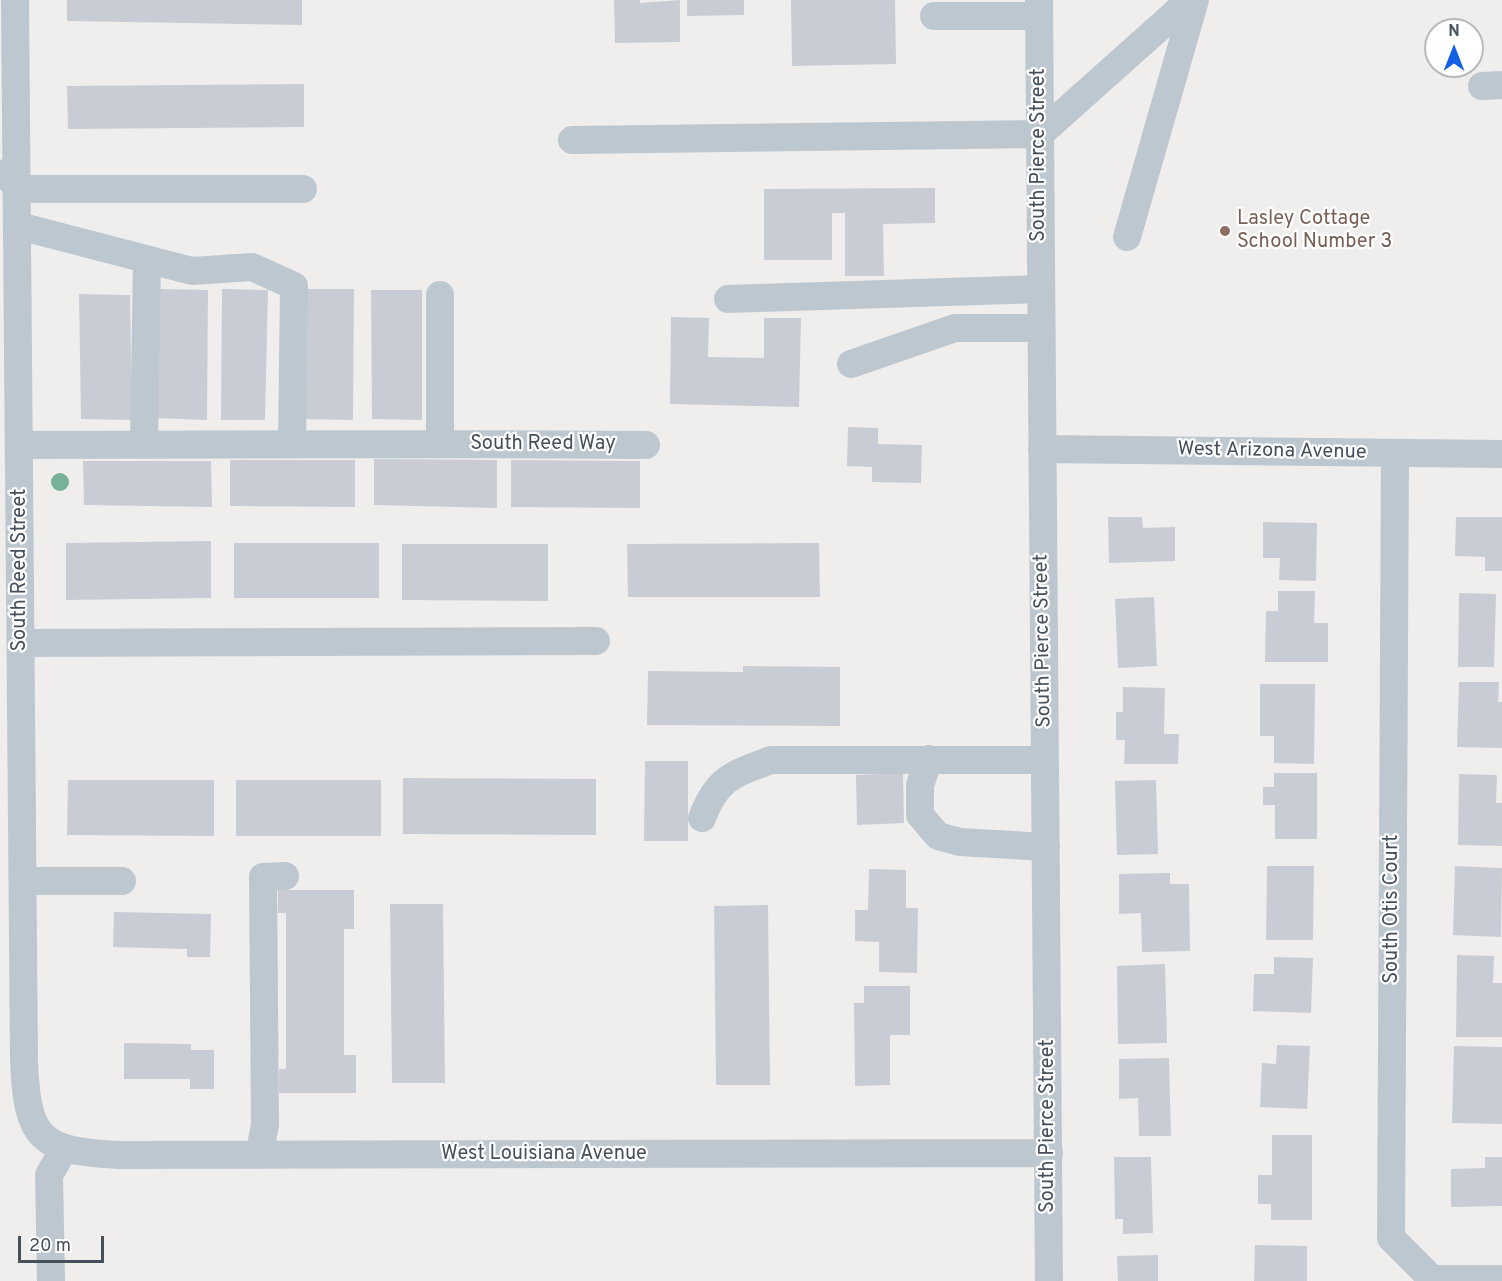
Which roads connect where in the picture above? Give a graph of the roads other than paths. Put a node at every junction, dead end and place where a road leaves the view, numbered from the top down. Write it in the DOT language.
graph roads {
  1 [pos="15,0"];
  2 [pos="1190,0"];
  3 [pos="1195,0"];
  4 [pos="1039,8"];
  5 [pos="934,16"];
  6 [pos="1040,134"];
  7 [pos="572,140"];
  8 [pos="0,167"];
  9 [pos="18,189"];
  10 [pos="303,189"];
  11 [pos="19,226"];
  12 [pos="1127,237"];
  13 [pos="147,260"];
  14 [pos="1041,289"];
  15 [pos="440,296"];
  16 [pos="728,299"];
  17 [pos="1041,328"];
  18 [pos="851,364"];
  19 [pos="292,444"];
  20 [pos="440,444"];
  21 [pos="20,445"];
  22 [pos="144,445"];
  23 [pos="646,445"];
  24 [pos="1042,448"];
  25 [pos="1395,453"];
  26 [pos="1502,454"];
  27 [pos="596,641"];
  28 [pos="21,644"];
  29 [pos="929,759"];
  30 [pos="1045,760"];
  31 [pos="702,818"];
  32 [pos="1046,847"];
  33 [pos="285,876"];
  34 [pos="23,881"];
  35 [pos="122,881"];
  36 [pos="53,1142"];
  37 [pos="1049,1154"];
  38 [pos="259,1155"];
  39 [pos="1502,1278"];
  40 [pos="51,1281"];
  41 [pos="1049,1281"];
  1 -- 9 [label="street, South Reed Street"];
  2 -- 6 [label="street"];
  3 -- 12 [label="street"];
  4 -- 5 [label="street"];
  4 -- 6 [label="street, South Pierce Street"];
  6 -- 7 [label="street"];
  6 -- 14 [label="street, South Pierce Street"];
  8 -- 9 [label="street"];
  9 -- 10 [label="street"];
  9 -- 11 [label="street, South Reed Street"];
  11 -- 13 [label="street"];
  11 -- 21 [label="street, South Reed Street"];
  13 -- 19 [label="street"];
  13 -- 22 [label="street"];
  14 -- 16 [label="street"];
  14 -- 17 [label="street, South Pierce Street"];
  15 -- 20 [label="street"];
  17 -- 18 [label="street"];
  17 -- 24 [label="street, South Pierce Street"];
  19 -- 20 [label="street, South Reed Way"];
  19 -- 22 [label="street, South Reed Way"];
  20 -- 23 [label="street, South Reed Way"];
  21 -- 22 [label="street, South Reed Way"];
  21 -- 28 [label="street, South Reed Street"];
  24 -- 25 [label="street, West Arizona Avenue"];
  24 -- 30 [label="street, South Pierce Street"];
  25 -- 26 [label="street, West Arizona Avenue"];
  25 -- 39 [label="street, South Otis Court"];
  27 -- 28 [label="street"];
  28 -- 34 [label="street, South Reed Street"];
  29 -- 30 [label="street"];
  29 -- 31 [label="street"];
  29 -- 32 [label="street"];
  30 -- 32 [label="street, South Pierce Street"];
  32 -- 37 [label="street, South Pierce Street"];
  33 -- 38 [label="street"];
  34 -- 35 [label="street"];
  34 -- 36 [label="street, South Reed Street"];
  36 -- 38 [label="street, West Louisiana Avenue"];
  36 -- 40 [label="street"];
  37 -- 38 [label="street, West Louisiana Avenue"];
  37 -- 41 [label="street, South Pierce Street"];
}
